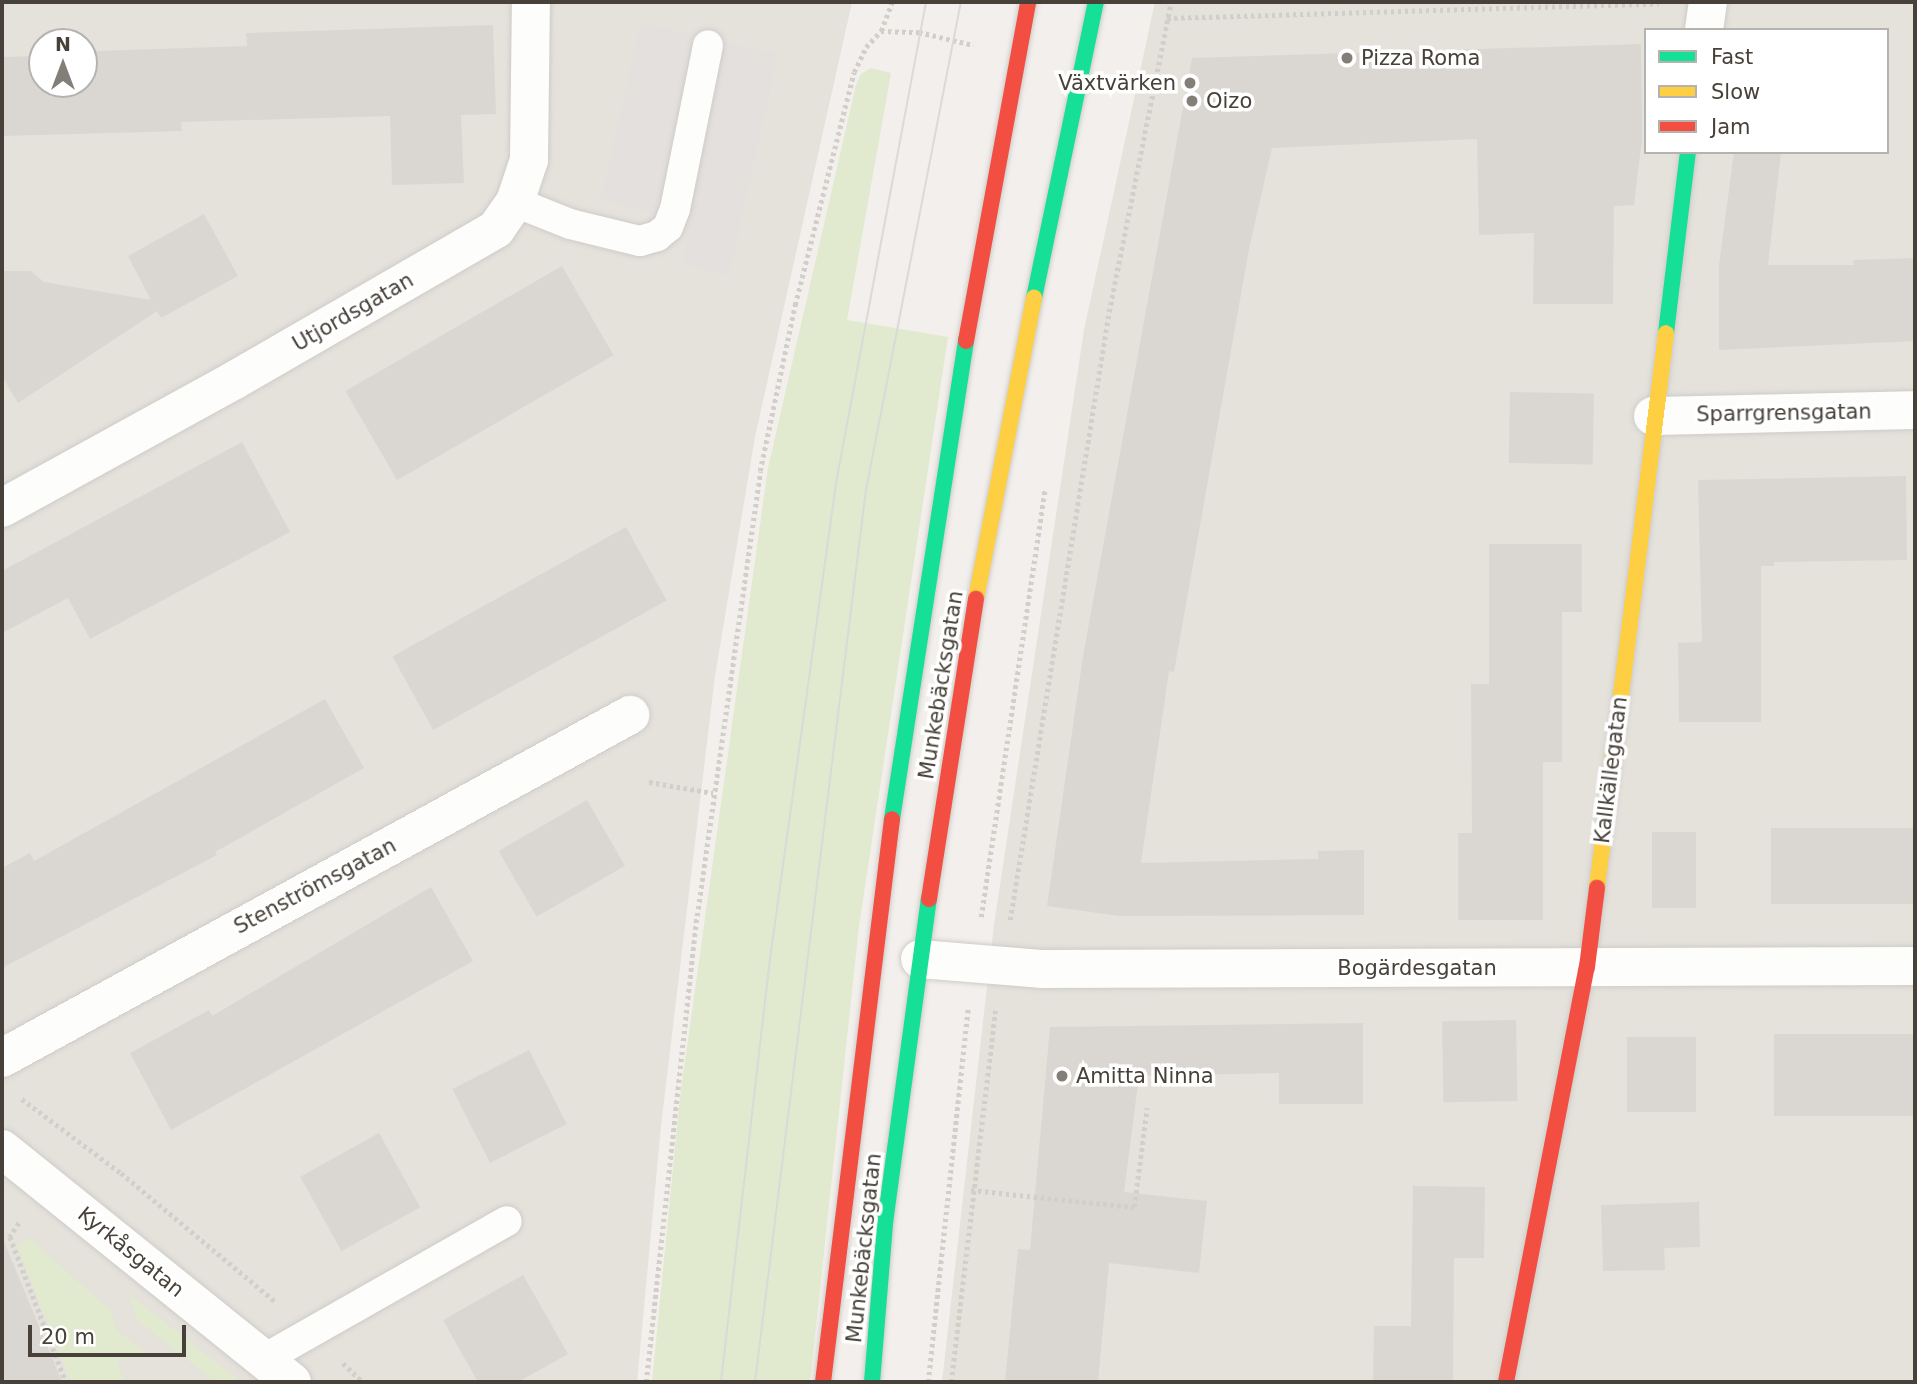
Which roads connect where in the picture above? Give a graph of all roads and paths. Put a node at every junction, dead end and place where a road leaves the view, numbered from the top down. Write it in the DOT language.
graph roads {
  1 [pos="531,2"];
  2 [pos="892,2"];
  3 [pos="1028,2"];
  4 [pos="1096,2"];
  5 [pos="1171,2"];
  6 [pos="1708,2"];
  7 [pos="1670,3"];
  8 [pos="1167,18"];
  9 [pos="1704,28"];
  10 [pos="708,44"];
  11 [pos="1127,66"];
  12 [pos="1121,92"];
  13 [pos="1688,154"];
  14 [pos="516,202"];
  15 [pos="1915,410"];
  16 [pos="1653,416"];
  17 [pos="1046,485"];
  18 [pos="2,508"];
  19 [pos="630,715"];
  20 [pos="649,782"];
  21 [pos="713,793"];
  22 [pos="979,929"];
  23 [pos="920,959"];
  24 [pos="1915,966"];
  25 [pos="1587,967"];
  26 [pos="1001,968"];
  27 [pos="968,1009"];
  28 [pos="7,1075"];
  29 [pos="1147,1108"];
  30 [pos="2,1149"];
  31 [pos="971,1190"];
  32 [pos="23,1216"];
  33 [pos="508,1220"];
  34 [pos="312,1332"];
  35 [pos="278,1370"];
  36 [pos="66,1382"];
  37 [pos="363,1382"];
  38 [pos="646,1382"];
  39 [pos="823,1382"];
  40 [pos="872,1382"];
  41 [pos="928,1382"];
  42 [pos="951,1382"];
  43 [pos="1506,1382"];
  1 -- 14 [label="street, Utjordsgatan"];
  2 -- 21 [label="path"];
  3 -- 39 [label="street, Munkebäcksgatan"];
  4 -- 23 [label="street, Munkebäcksgatan"];
  5 -- 8 [label="path"];
  6 -- 9 [label="street"];
  7 -- 8 [label="path"];
  8 -- 26 [label="path"];
  10 -- 14 [label="lane"];
  11 -- 12 [label="path"];
  13 -- 16 [label="street, Kallkällegatan"];
  14 -- 18 [label="street, Utjordsgatan"];
  15 -- 16 [label="street, Sparrgrensgatan"];
  16 -- 25 [label="street, Kallkällegatan"];
  17 -- 22 [label="path"];
  19 -- 28 [label="street, Stenströmsgatan"];
  20 -- 21 [label="path"];
  21 -- 38 [label="path"];
  23 -- 26 [label="street, Bogärdesgatan"];
  23 -- 40 [label="street, Munkebäcksgatan"];
  24 -- 25 [label="street, Bogärdesgatan"];
  25 -- 26 [label="street, Bogärdesgatan"];
  25 -- 43 [label="street, Kallkällegatan"];
  26 -- 31 [label="path"];
  27 -- 41 [label="path"];
  28 -- 34 [label="path"];
  29 -- 31 [label="path"];
  30 -- 35 [label="street, Kyrkåsgatan"];
  31 -- 42 [label="path"];
  32 -- 36 [label="path"];
  33 -- 34 [label="lane"];
  34 -- 35 [label="lane"];
  34 -- 37 [label="path"];
}
